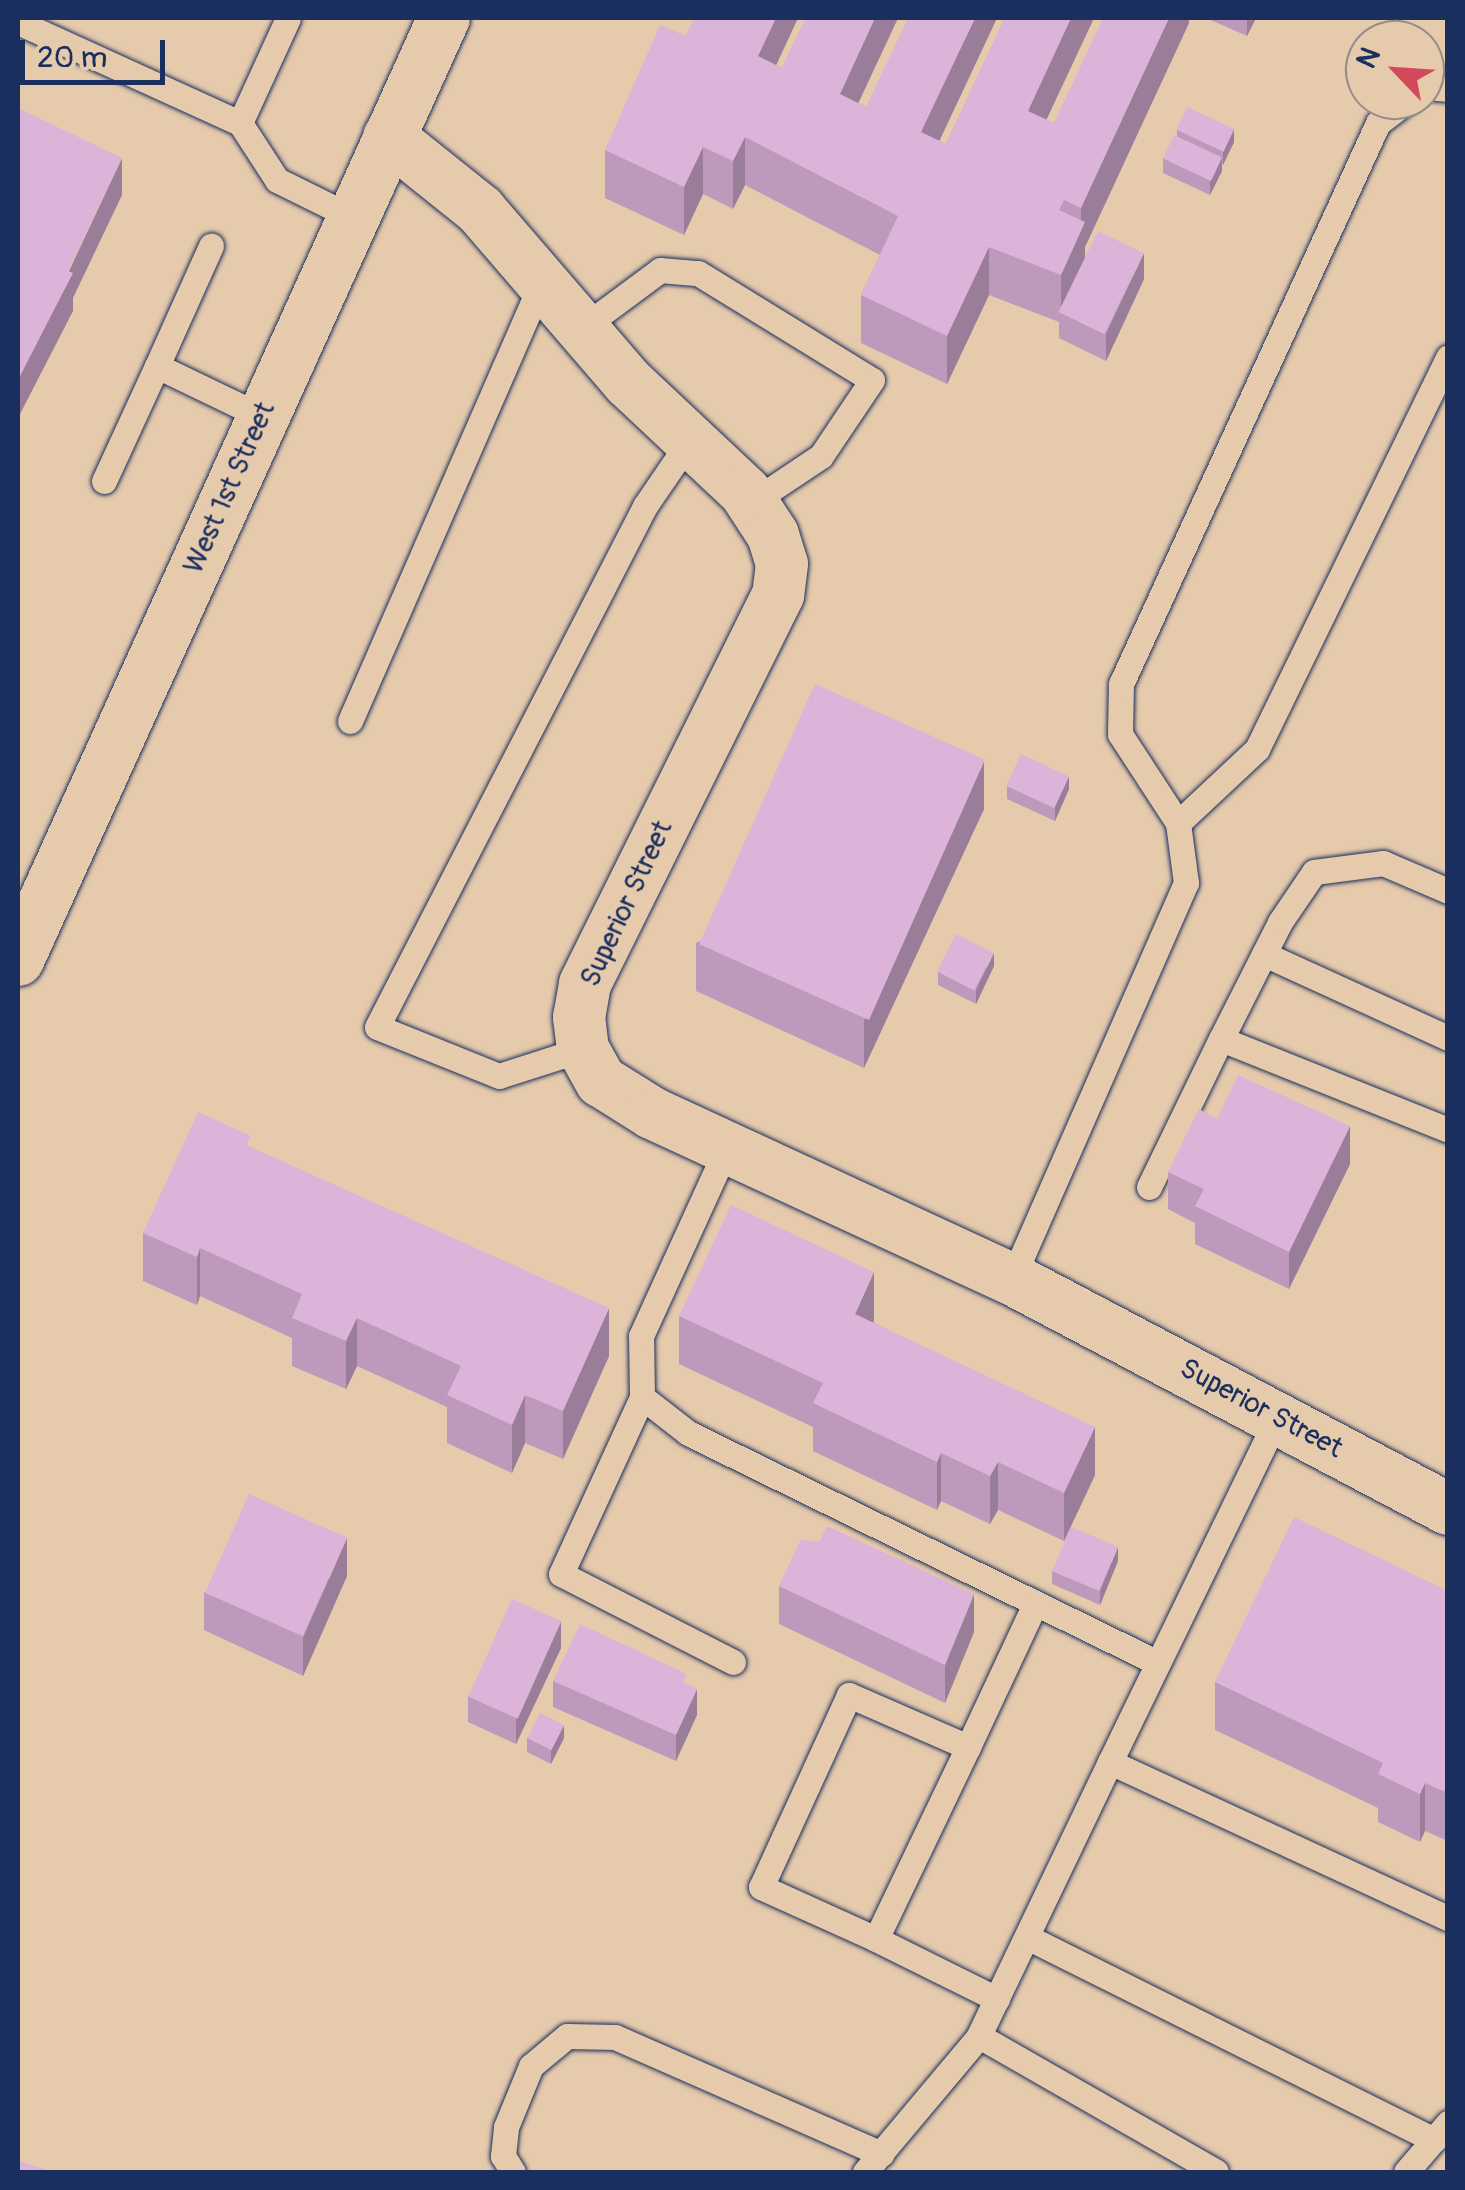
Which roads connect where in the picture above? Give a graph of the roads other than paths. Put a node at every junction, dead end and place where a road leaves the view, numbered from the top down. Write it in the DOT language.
graph roads {
  1 [pos="288,18"];
  2 [pos="444,18"];
  3 [pos="18,22"];
  4 [pos="1382,120"];
  5 [pos="240,123"];
  6 [pos="389,137"];
  7 [pos="352,217"];
  8 [pos="210,246"];
  9 [pos="542,282"];
  10 [pos="582,328"];
  11 [pos="1448,358"];
  12 [pos="158,366"];
  13 [pos="262,417"];
  14 [pos="690,440"];
  15 [pos="104,480"];
  16 [pos="752,502"];
  17 [pos="350,722"];
  18 [pos="1178,823"];
  19 [pos="1448,891"];
  20 [pos="1264,954"];
  21 [pos="18,960"];
  22 [pos="1448,1038"];
  23 [pos="1221,1039"];
  24 [pos="583,1049"];
  25 [pos="1448,1130"];
  26 [pos="727,1147"];
  27 [pos="1149,1188"];
  28 [pos="1012,1280"];
  29 [pos="642,1396"];
  30 [pos="1278,1416"];
  31 [pos="1448,1509"];
  32 [pos="1035,1604"];
  33 [pos="733,1662"];
  34 [pos="1158,1663"];
  35 [pos="968,1747"];
  36 [pos="1110,1762"];
  37 [pos="1448,1918"];
  38 [pos="1027,1937"];
  39 [pos="876,1939"];
  40 [pos="997,1998"];
  41 [pos="979,2036"];
  42 [pos="1441,2132"];
  43 [pos="873,2163"];
  44 [pos="513,2172"];
  45 [pos="1216,2172"];
  46 [pos="1406,2172"];
  1 -- 5 [label="lane"];
  2 -- 6 [label="street, West 1st Street"];
  3 -- 5 [label="lane"];
  4 -- 18 [label="lane"];
  5 -- 7 [label="lane"];
  6 -- 7 [label="street, West 1st Street"];
  6 -- 9 [label="street, Superior Street"];
  7 -- 13 [label="street, West 1st Street"];
  8 -- 12 [label="lane"];
  9 -- 10 [label="street, Superior Street"];
  9 -- 17 [label="lane"];
  10 -- 14 [label="street, Superior Street"];
  10 -- 16 [label="lane"];
  11 -- 18 [label="lane"];
  12 -- 13 [label="lane"];
  12 -- 15 [label="lane"];
  13 -- 21 [label="street, West 1st Street"];
  14 -- 16 [label="street, Superior Street"];
  14 -- 24 [label="lane"];
  16 -- 24 [label="street, Superior Street"];
  18 -- 28 [label="lane"];
  19 -- 20 [label="lane"];
  20 -- 22 [label="lane"];
  20 -- 23 [label="lane"];
  23 -- 25 [label="lane"];
  23 -- 27 [label="lane"];
  24 -- 26 [label="street, Superior Street"];
  26 -- 28 [label="street, Superior Street"];
  26 -- 29 [label="lane"];
  28 -- 30 [label="street, Superior Street"];
  29 -- 32 [label="lane"];
  29 -- 33 [label="lane"];
  30 -- 31 [label="street, Superior Street"];
  30 -- 34 [label="lane"];
  32 -- 34 [label="lane"];
  32 -- 35 [label="lane"];
  34 -- 36 [label="lane"];
  35 -- 39 [label="lane"];
  35 -- 39 [label="lane"];
  36 -- 37 [label="lane"];
  36 -- 38 [label="lane"];
  38 -- 40 [label="lane"];
  38 -- 42 [label="lane"];
  39 -- 40 [label="lane"];
  40 -- 41 [label="lane"];
  41 -- 43 [label="lane"];
  41 -- 45 [label="lane"];
  42 -- 46 [label="lane"];
  43 -- 44 [label="lane"];
}
